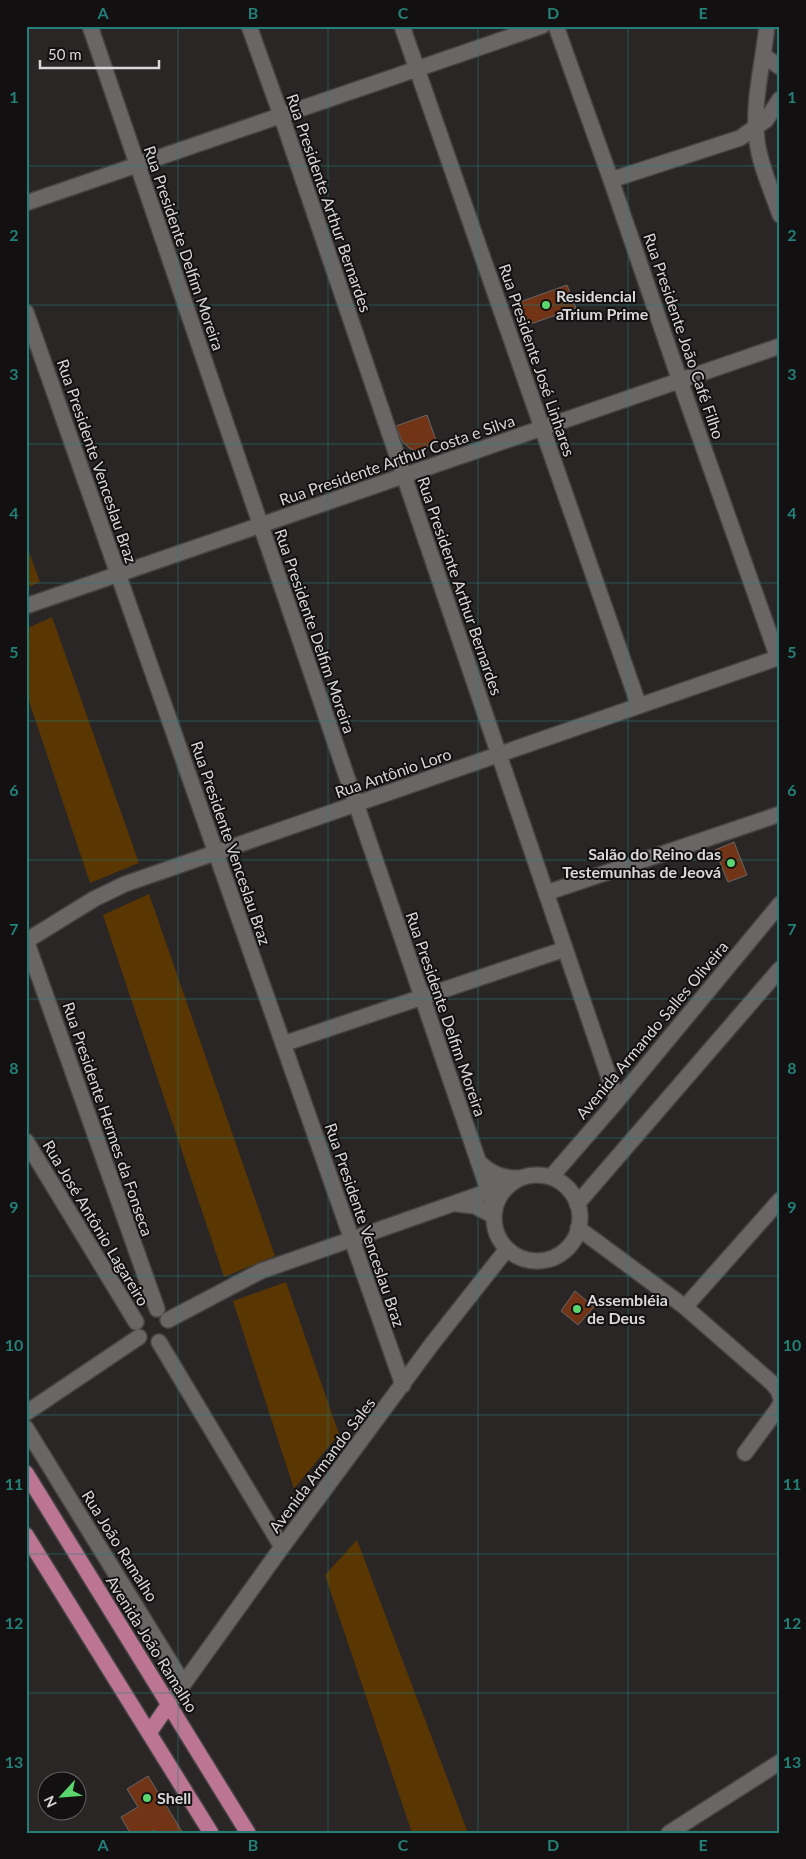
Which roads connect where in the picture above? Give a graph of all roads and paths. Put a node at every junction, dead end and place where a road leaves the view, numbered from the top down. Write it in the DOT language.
graph roads {
  1 [pos="90,26"];
  2 [pos="249,26"];
  3 [pos="402,26"];
  4 [pos="542,26"];
  5 [pos="556,26"];
  6 [pos="768,26"];
  7 [pos="764,56"];
  8 [pos="780,67"];
  9 [pos="417,69"];
  10 [pos="780,99"];
  11 [pos="281,115"];
  12 [pos="756,128"];
  13 [pos="137,165"];
  14 [pos="612,180"];
  15 [pos="26,203"];
  16 [pos="780,215"];
  17 [pos="26,312"];
  18 [pos="780,346"];
  19 [pos="680,381"];
  20 [pos="542,428"];
  21 [pos="404,476"];
  22 [pos="260,526"];
  23 [pos="118,574"];
  24 [pos="26,606"];
  25 [pos="779,658"];
  26 [pos="639,706"];
  27 [pos="499,754"];
  28 [pos="356,804"];
  29 [pos="776,817"];
  30 [pos="216,853"];
  31 [pos="546,893"];
  32 [pos="780,904"];
  33 [pos="26,941"];
  34 [pos="565,949"];
  35 [pos="780,968"];
  36 [pos="422,997"];
  37 [pos="283,1044"];
  38 [pos="617,1101"];
  39 [pos="26,1142"];
  40 [pos="478,1161"];
  41 [pos="551,1178"];
  42 [pos="516,1181"];
  43 [pos="489,1191"];
  44 [pos="780,1200"];
  45 [pos="453,1204"];
  46 [pos="577,1204"];
  47 [pos="494,1213"];
  48 [pos="578,1228"];
  49 [pos="352,1239"];
  50 [pos="507,1249"];
  51 [pos="685,1307"];
  52 [pos="157,1310"];
  53 [pos="168,1320"];
  54 [pos="136,1322"];
  55 [pos="139,1337"];
  56 [pos="159,1342"];
  57 [pos="403,1385"];
  58 [pos="780,1396"];
  59 [pos="780,1404"];
  60 [pos="26,1412"];
  61 [pos="26,1428"];
  62 [pos="745,1453"];
  63 [pos="26,1473"];
  64 [pos="26,1535"];
  65 [pos="282,1547"];
  66 [pos="183,1683"];
  67 [pos="169,1704"];
  68 [pos="149,1733"];
  69 [pos="780,1762"];
  70 [pos="212,1833"];
  71 [pos="248,1833"];
  72 [pos="669,1833"];
  1 -- 13 [label="street, Rua Presidente Delfim Moreira"];
  2 -- 11 [label="street, Rua Presidente Arthur Bernardes"];
  3 -- 9 [label="street, Rua Presidente José Linhares"];
  4 -- 9 [label="street"];
  5 -- 14 [label="street, Rua Presidente João Café Filho"];
  6 -- 7 [label="street"];
  7 -- 8 [label="street"];
  7 -- 12 [label="street"];
  9 -- 11 [label="street"];
  9 -- 20 [label="street, Rua Presidente José Linhares"];
  10 -- 12 [label="street"];
  11 -- 13 [label="street"];
  11 -- 21 [label="street, Rua Presidente Arthur Bernardes"];
  12 -- 14 [label="street"];
  12 -- 16 [label="street"];
  13 -- 15 [label="street"];
  13 -- 22 [label="street, Rua Presidente Delfim Moreira"];
  14 -- 19 [label="street, Rua Presidente João Café Filho"];
  17 -- 23 [label="street, Rua Presidente Venceslau Braz"];
  18 -- 19 [label="street, Rua Presidente Arthur Costa e Silva"];
  19 -- 20 [label="street, Rua Presidente Arthur Costa e Silva"];
  19 -- 25 [label="street, Rua Presidente João Café Filho"];
  20 -- 21 [label="street, Rua Presidente Arthur Costa e Silva"];
  20 -- 26 [label="street, Rua Presidente José Linhares"];
  21 -- 22 [label="street, Rua Presidente Arthur Costa e Silva"];
  21 -- 27 [label="street, Rua Presidente Arthur Bernardes"];
  22 -- 23 [label="street, Rua Presidente Arthur Costa e Silva"];
  22 -- 28 [label="street, Rua Presidente Delfim Moreira"];
  23 -- 24 [label="street, Rua Presidente Arthur Costa e Silva"];
  23 -- 30 [label="street, Rua Presidente Venceslau Braz"];
  25 -- 26 [label="street, Rua Antônio Loro"];
  26 -- 27 [label="street, Rua Antônio Loro"];
  27 -- 28 [label="street, Rua Antônio Loro"];
  27 -- 31 [label="street, Rua Presidente Arthur Bernardes"];
  28 -- 30 [label="street, Rua Antônio Loro"];
  28 -- 36 [label="street, Rua Presidente Delfim Moreira"];
  29 -- 31 [label="street"];
  30 -- 33 [label="street, Rua Antônio Loro"];
  30 -- 37 [label="street, Rua Presidente Venceslau Braz"];
  31 -- 34 [label="street, Rua Presidente Arthur Bernardes"];
  32 -- 38 [label="street, Avenida Armando Salles Oliveira"];
  33 -- 52 [label="street, Rua Presidente Hermes da Fonseca"];
  34 -- 36 [label="street"];
  34 -- 38 [label="street, Rua Presidente Arthur Bernardes"];
  35 -- 46 [label="street"];
  36 -- 37 [label="street"];
  36 -- 40 [label="street, Rua Presidente Delfim Moreira"];
  37 -- 49 [label="street, Rua Presidente Venceslau Braz"];
  38 -- 41 [label="street, Avenida Armando Salles Oliveira"];
  39 -- 54 [label="street, Rua José Antônio Lagareiro"];
  40 -- 42 [label="street"];
  40 -- 43 [label="street, Rua Presidente Delfim Moreira"];
  41 -- 42 [label="street"];
  41 -- 46 [label="street"];
  42 -- 43 [label="street"];
  42 -- 47 [label="street"];
  43 -- 45 [label="street"];
  43 -- 47 [label="street, Rua Presidente Delfim Moreira"];
  44 -- 51 [label="street"];
  45 -- 47 [label="street"];
  45 -- 49 [label="street"];
  46 -- 48 [label="street"];
  47 -- 50 [label="street"];
  48 -- 50 [label="street"];
  48 -- 51 [label="street"];
  49 -- 53 [label="street"];
  49 -- 57 [label="street, Rua Presidente Venceslau Braz"];
  50 -- 57 [label="street, Avenida Armando Sales"];
  51 -- 58 [label="street"];
  52 -- 53 [label="street"];
  52 -- 54 [label="street"];
  53 -- 56 [label="street"];
  54 -- 55 [label="street"];
  55 -- 56 [label="street"];
  55 -- 60 [label="street"];
  56 -- 65 [label="street"];
  57 -- 65 [label="street, Avenida Armando Sales"];
  59 -- 62 [label="street"];
  61 -- 66 [label="street, Rua João Ramalho"];
  63 -- 67 [label="highway, Avenida João Ramalho"];
  64 -- 68 [label="highway"];
  65 -- 66 [label="street, Avenida Armando Sales"];
  66 -- 67 [label="street, Avenida Armando Sales"];
  67 -- 68 [label="highway"];
  67 -- 71 [label="highway, Avenida João Ramalho"];
  68 -- 70 [label="highway"];
  69 -- 72 [label="street"];
}
